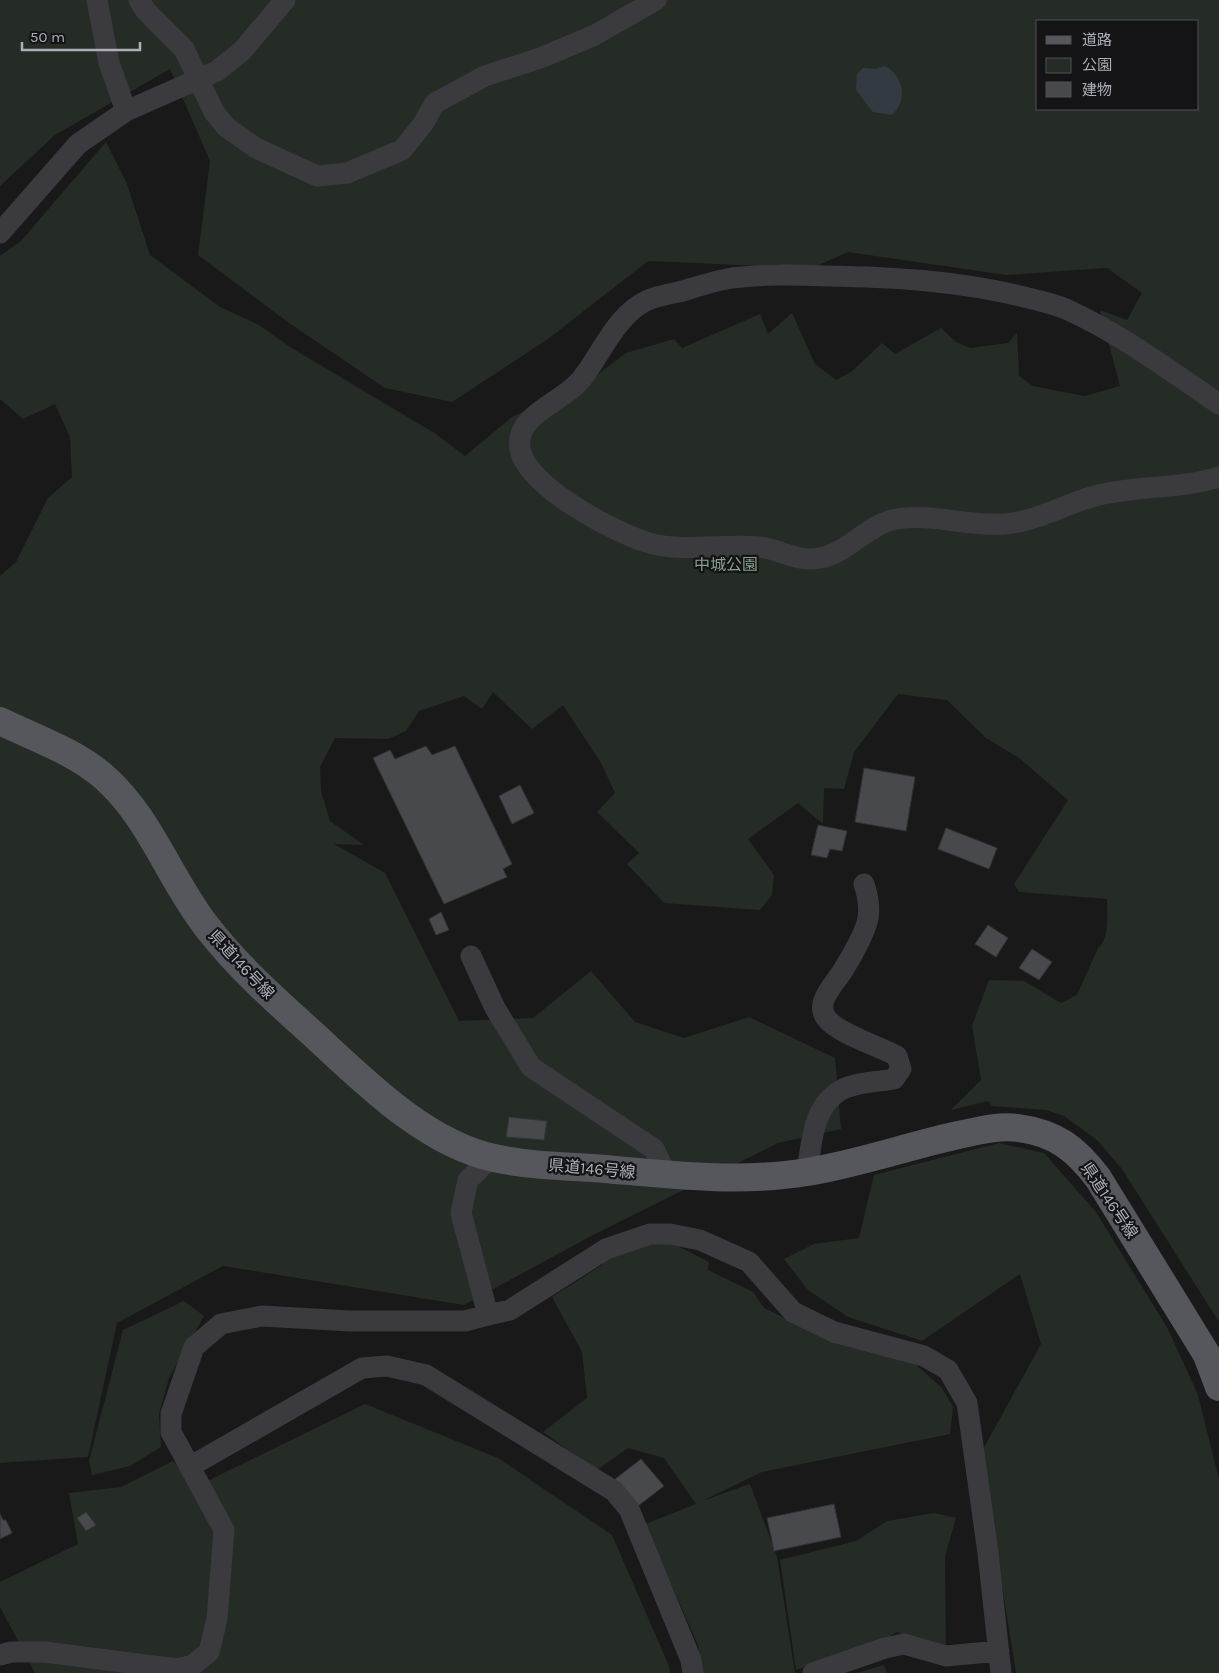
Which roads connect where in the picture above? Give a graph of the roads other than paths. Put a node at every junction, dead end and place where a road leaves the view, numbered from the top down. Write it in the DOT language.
graph roads {
  1 [pos="98,0"];
  2 [pos="139,0"];
  3 [pos="285,0"];
  4 [pos="656,0"];
  5 [pos="126,111"];
  6 [pos="0,234"];
  7 [pos="1219,404"];
  8 [pos="1219,477"];
  9 [pos="0,721"];
  10 [pos="864,884"];
  11 [pos="471,956"];
  12 [pos="491,1158"];
  13 [pos="807,1172"];
  14 [pos="666,1174"];
  15 [pos="488,1316"];
  16 [pos="1219,1387"];
  17 [pos="191,1466"];
  18 [pos="999,1651"];
  19 [pos="0,1655"];
  20 [pos="693,1673"];
  21 [pos="814,1673"];
  22 [pos="1001,1673"];
  1 -- 5 [label="street"];
  2 -- 4 [label="street, bridge"];
  3 -- 5 [label="street"];
  5 -- 6 [label="street"];
  7 -- 8 [label="street"];
  9 -- 12 [label="main road, 県道146号線"];
  10 -- 13 [label="street"];
  11 -- 14 [label="street"];
  12 -- 14 [label="main road, 県道146号線"];
  12 -- 15 [label="street"];
  13 -- 14 [label="main road, 県道146号線"];
  13 -- 16 [label="main road, 県道146号線"];
  15 -- 17 [label="street"];
  15 -- 18 [label="street"];
  17 -- 19 [label="street"];
  17 -- 20 [label="street"];
  18 -- 21 [label="street"];
  18 -- 22 [label="street"];
}
